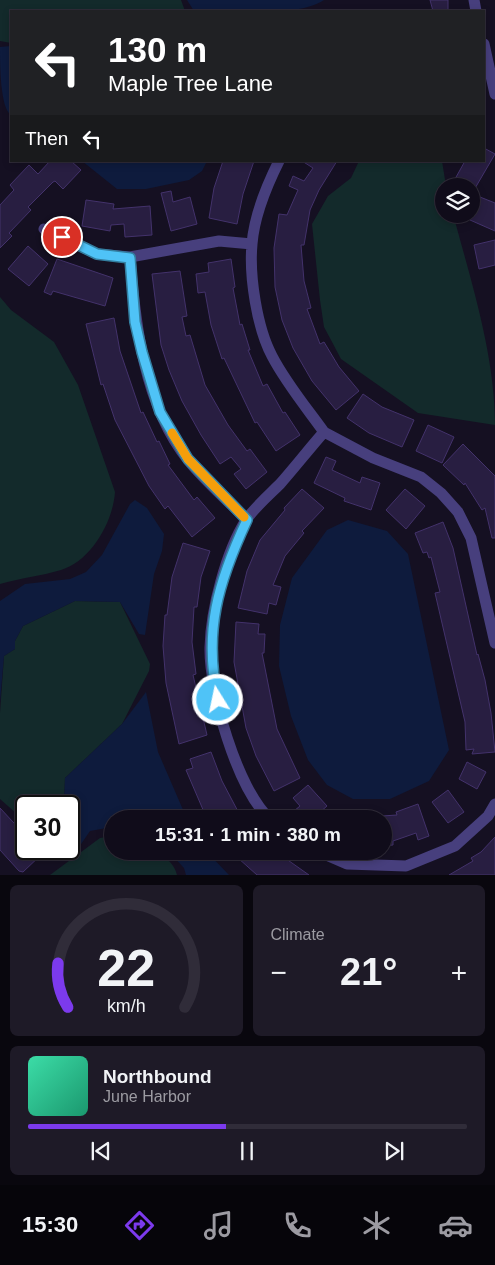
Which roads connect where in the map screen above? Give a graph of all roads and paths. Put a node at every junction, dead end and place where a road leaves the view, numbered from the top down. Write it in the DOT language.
graph roads {
  1 [pos="485,49"];
  2 [pos="495,94"];
  3 [pos="278,162"];
  4 [pos="44,229"];
  5 [pos="252,244"];
  6 [pos="130,258"];
  7 [pos="324,432"];
  8 [pos="247,520"];
  9 [pos="495,644"];
  10 [pos="495,804"];
  11 [pos="260,810"];
  12 [pos="338,860"];
  13 [pos="406,871"];
  1 -- 2 [label="street"];
  3 -- 5 [label="street"];
  4 -- 6 [label="street"];
  5 -- 6 [label="street"];
  5 -- 7 [label="street"];
  6 -- 8 [label="street"];
  7 -- 8 [label="street"];
  7 -- 9 [label="street"];
  8 -- 11 [label="street"];
  10 -- 13 [label="street"];
  12 -- 13 [label="street"];
}
